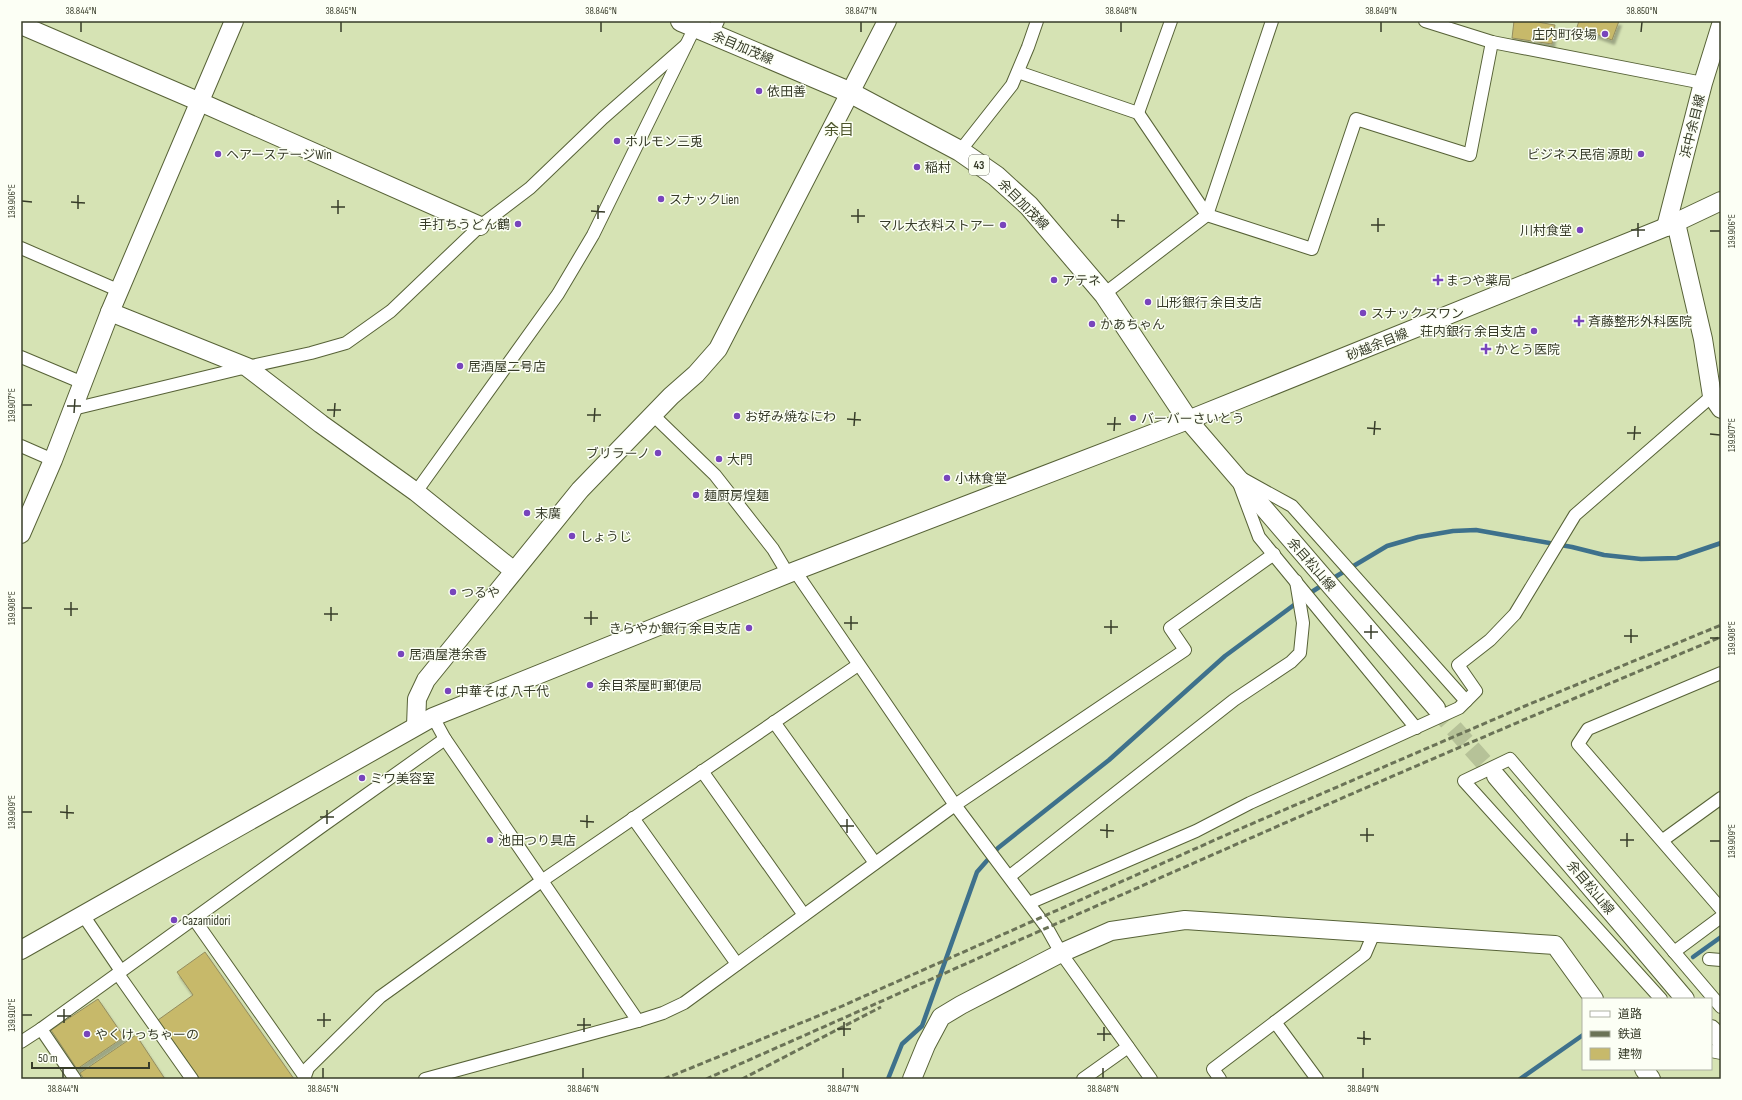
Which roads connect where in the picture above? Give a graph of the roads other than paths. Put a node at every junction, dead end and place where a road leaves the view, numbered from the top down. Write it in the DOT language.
graph roads {
  1 [pos="234,21"];
  2 [pos="887,21"];
  3 [pos="1037,21"];
  4 [pos="1171,21"];
  5 [pos="1272,21"];
  6 [pos="1425,21"];
  7 [pos="21,25"];
  8 [pos="1721,25"];
  9 [pos="702,26"];
  10 [pos="1492,42"];
  11 [pos="686,45"];
  12 [pos="1018,72"];
  13 [pos="1703,83"];
  14 [pos="849,92"];
  15 [pos="200,102"];
  16 [pos="1138,113"];
  17 [pos="960,151"];
  18 [pos="1721,202"];
  19 [pos="1207,216"];
  20 [pos="1671,225"];
  21 [pos="480,226"];
  22 [pos="21,248"];
  23 [pos="120,291"];
  24 [pos="1104,294"];
  25 [pos="110,312"];
  26 [pos="21,357"];
  27 [pos="247,367"];
  28 [pos="83,383"];
  29 [pos="1717,402"];
  30 [pos="73,409"];
  31 [pos="653,415"];
  32 [pos="1188,420"];
  33 [pos="21,446"];
  34 [pos="53,460"];
  35 [pos="1236,476"];
  36 [pos="416,492"];
  37 [pos="21,534"];
  38 [pos="1274,554"];
  39 [pos="514,571"];
  40 [pos="792,572"];
  41 [pos="1296,581"];
  42 [pos="858,665"];
  43 [pos="1721,673"];
  44 [pos="1466,701"];
  45 [pos="1436,708"];
  46 [pos="433,717"];
  47 [pos="774,722"];
  48 [pos="416,726"];
  49 [pos="1416,728"];
  50 [pos="445,739"];
  51 [pos="702,771"];
  52 [pos="1496,776"];
  53 [pos="1721,798"];
  54 [pos="955,805"];
  55 [pos="633,818"];
  56 [pos="1663,840"];
  57 [pos="875,863"];
  58 [pos="1010,876"];
  59 [pos="543,880"];
  60 [pos="1029,903"];
  61 [pos="1721,909"];
  62 [pos="83,915"];
  63 [pos="804,915"];
  64 [pos="1721,917"];
  65 [pos="194,919"];
  66 [pos="1374,933"];
  67 [pos="21,950"];
  68 [pos="1674,952"];
  69 [pos="1061,953"];
  70 [pos="737,964"];
  71 [pos="120,972"];
  72 [pos="1593,998"];
  73 [pos="1660,998"];
  74 [pos="1684,998"];
  75 [pos="1721,1007"];
  76 [pos="638,1021"];
  77 [pos="1275,1022"];
  78 [pos="41,1029"];
  79 [pos="1712,1030"];
  80 [pos="1721,1041"];
  81 [pos="21,1042"];
  82 [pos="1128,1047"];
  83 [pos="1645,1070"];
  84 [pos="304,1078"];
  85 [pos="75,1079"];
  86 [pos="192,1079"];
  87 [pos="425,1079"];
  88 [pos="912,1079"];
  89 [pos="1083,1079"];
  90 [pos="1151,1079"];
  91 [pos="1220,1079"];
  92 [pos="1317,1079"];
  93 [pos="1651,1079"];
  1 -- 15 [label="street"];
  2 -- 14 [label="street"];
  3 -- 12 [label="street"];
  4 -- 16 [label="street"];
  5 -- 19 [label="street"];
  6 -- 10 [label="street"];
  7 -- 15 [label="street"];
  8 -- 13 [label="street, 浜中余目線"];
  9 -- 11 [label="street"];
  9 -- 14 [label="main road, 余目加茂線 / 43"];
  10 -- 13 [label="street"];
  10 -- 19 [label="street"];
  11 -- 21 [label="street"];
  11 -- 36 [label="street"];
  12 -- 16 [label="street"];
  12 -- 17 [label="street"];
  13 -- 20 [label="street, 浜中余目線"];
  14 -- 17 [label="main road, 余目加茂線 / 43"];
  14 -- 31 [label="street"];
  15 -- 21 [label="street"];
  15 -- 23 [label="street"];
  16 -- 19 [label="street"];
  17 -- 24 [label="main road, 余目加茂線 / 43"];
  18 -- 20 [label="street, 砂越余目線"];
  19 -- 24 [label="street"];
  20 -- 29 [label="street"];
  20 -- 32 [label="street, 砂越余目線"];
  21 -- 27 [label="street"];
  22 -- 23 [label="street"];
  23 -- 25 [label="street"];
  24 -- 32 [label="main road, 余目加茂線 / 43"];
  25 -- 27 [label="street"];
  25 -- 28 [label="street"];
  26 -- 28 [label="street"];
  27 -- 30 [label="street"];
  27 -- 36 [label="street"];
  28 -- 30 [label="street"];
  29 -- 44 [label="street"];
  30 -- 34 [label="street"];
  31 -- 39 [label="street"];
  31 -- 40 [label="street"];
  32 -- 35 [label="street, 余目松山線"];
  32 -- 40 [label="street, 砂越余目線"];
  33 -- 34 [label="street"];
  34 -- 37 [label="street"];
  35 -- 38 [label="street"];
  35 -- 44 [label="street"];
  35 -- 45 [label="street, 余目松山線"];
  36 -- 39 [label="street"];
  38 -- 41 [label="street"];
  38 -- 54 [label="street"];
  39 -- 48 [label="street"];
  40 -- 42 [label="street"];
  40 -- 46 [label="street, 砂越余目線"];
  41 -- 49 [label="street"];
  41 -- 58 [label="street"];
  42 -- 47 [label="street"];
  42 -- 54 [label="street"];
  43 -- 56 [label="street"];
  44 -- 49 [label="street"];
  46 -- 48 [label="street, 砂越余目線"];
  46 -- 50 [label="street"];
  47 -- 51 [label="street"];
  47 -- 57 [label="street"];
  48 -- 62 [label="street, 砂越余目線"];
  49 -- 60 [label="street"];
  50 -- 59 [label="street"];
  50 -- 65 [label="street"];
  51 -- 55 [label="street"];
  51 -- 63 [label="street"];
  52 -- 74 [label="street, 余目松山線"];
  53 -- 56 [label="street"];
  54 -- 57 [label="street"];
  54 -- 58 [label="street"];
  55 -- 59 [label="street"];
  55 -- 70 [label="street"];
  56 -- 61 [label="street"];
  57 -- 63 [label="street"];
  58 -- 60 [label="street"];
  59 -- 76 [label="street"];
  59 -- 84 [label="street"];
  60 -- 69 [label="street"];
  62 -- 67 [label="street, 砂越余目線"];
  62 -- 71 [label="street"];
  63 -- 70 [label="street"];
  64 -- 68 [label="street"];
  65 -- 71 [label="street"];
  65 -- 84 [label="street"];
  66 -- 69 [label="street"];
  66 -- 72 [label="street"];
  66 -- 77 [label="street"];
  68 -- 73 [label="street"];
  68 -- 75 [label="street"];
  69 -- 82 [label="street"];
  69 -- 88 [label="street"];
  70 -- 76 [label="street"];
  71 -- 78 [label="street"];
  71 -- 86 [label="street"];
  76 -- 87 [label="street"];
  77 -- 91 [label="street"];
  77 -- 92 [label="street"];
  78 -- 81 [label="street"];
  78 -- 85 [label="street"];
  79 -- 80 [label="street"];
  82 -- 89 [label="street"];
  82 -- 90 [label="street"];
  83 -- 93 [label="street"];
}
